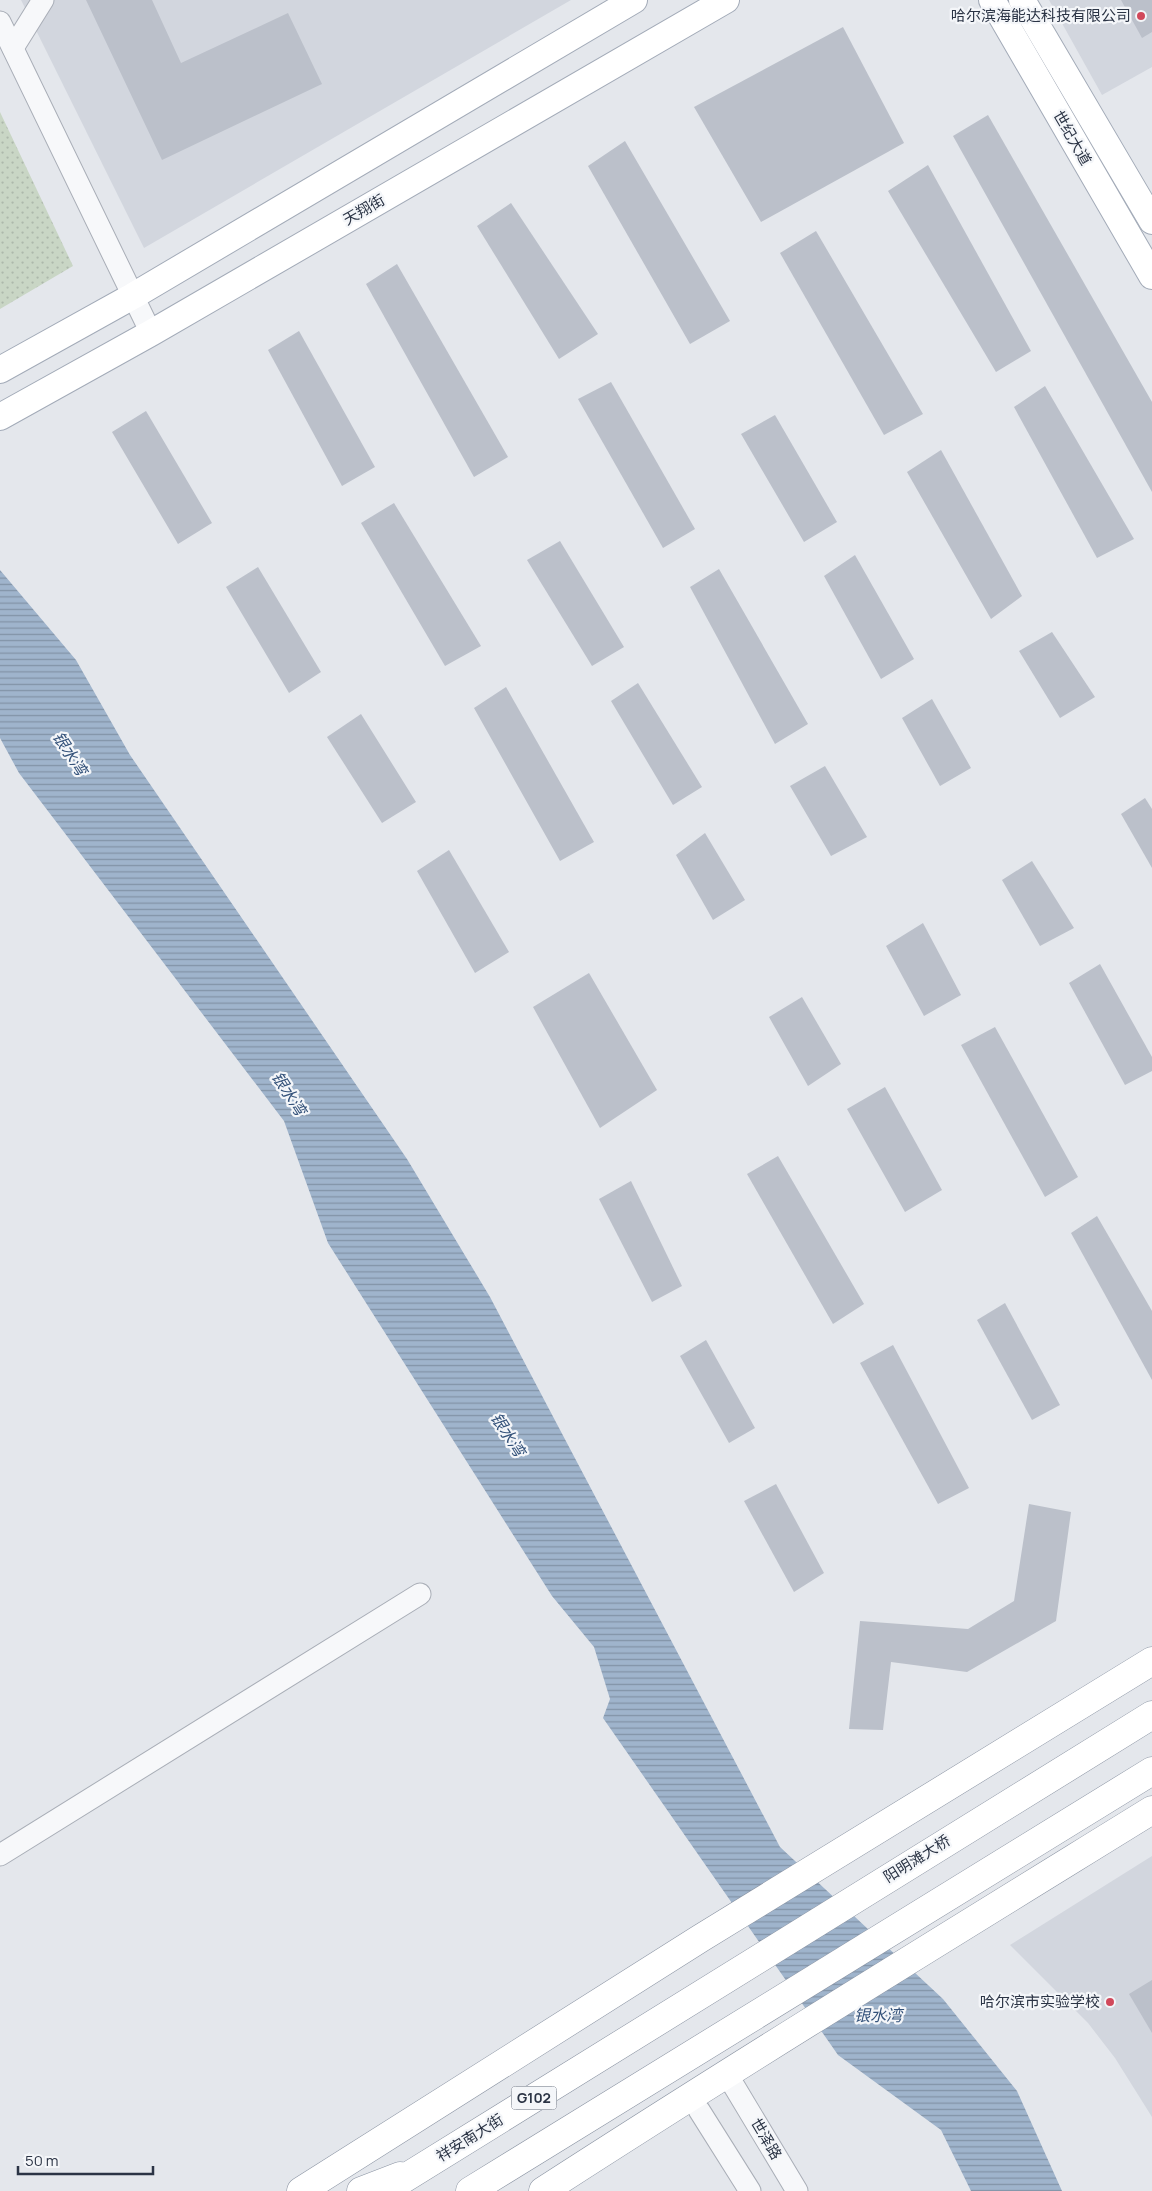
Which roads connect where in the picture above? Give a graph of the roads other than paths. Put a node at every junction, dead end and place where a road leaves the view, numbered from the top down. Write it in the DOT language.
graph roads {
  1 [pos="43,0"];
  2 [pos="634,0"];
  3 [pos="726,0"];
  4 [pos="992,0"];
  5 [pos="1022,0"];
  6 [pos="0,22"];
  7 [pos="13,48"];
  8 [pos="1152,221"];
  9 [pos="1152,276"];
  10 [pos="133,296"];
  11 [pos="151,333"];
  12 [pos="0,370"];
  13 [pos="0,417"];
  14 [pos="420,1594"];
  15 [pos="1152,1661"];
  16 [pos="1152,1715"];
  17 [pos="1152,1771"];
  18 [pos="1152,1810"];
  19 [pos="1152,1826"];
  20 [pos="0,1855"];
  21 [pos="954,1942"];
  22 [pos="684,2006"];
  23 [pos="797,2040"];
  24 [pos="734,2086"];
  25 [pos="699,2110"];
  26 [pos="425,2166"];
  27 [pos="504,2170"];
  28 [pos="301,2191"];
  29 [pos="361,2191"];
  30 [pos="384,2191"];
  31 [pos="470,2191"];
  32 [pos="485,2191"];
  33 [pos="543,2191"];
  34 [pos="564,2191"];
  35 [pos="750,2191"];
  36 [pos="798,2191"];
  1 -- 7 [label="street"];
  2 -- 10 [label="main road"];
  3 -- 11 [label="main road, 天翔街"];
  4 -- 9 [label="main road, 世纪大道"];
  5 -- 8 [label="main road, 世纪大道"];
  6 -- 7 [label="street"];
  7 -- 10 [label="street"];
  10 -- 11 [label="street"];
  10 -- 12 [label="main road"];
  11 -- 13 [label="main road, 天翔街"];
  14 -- 20 [label="street"];
  15 -- 28 [label="highway"];
  16 -- 22 [label="highway, 阳明滩大桥 / G102"];
  17 -- 27 [label="highway"];
  18 -- 21 [label="highway"];
  19 -- 21 [label="highway"];
  21 -- 23 [label="highway"];
  22 -- 26 [label="highway, 祥安南大街 / G102"];
  23 -- 24 [label="highway"];
  23 -- 33 [label="highway"];
  24 -- 25 [label="highway"];
  24 -- 36 [label="street, 世泽路"];
  25 -- 34 [label="highway"];
  25 -- 35 [label="street"];
  26 -- 29 [label="highway"];
  26 -- 30 [label="highway, 祥安南大街 / G102"];
  27 -- 31 [label="highway"];
  27 -- 32 [label="highway"];
}
